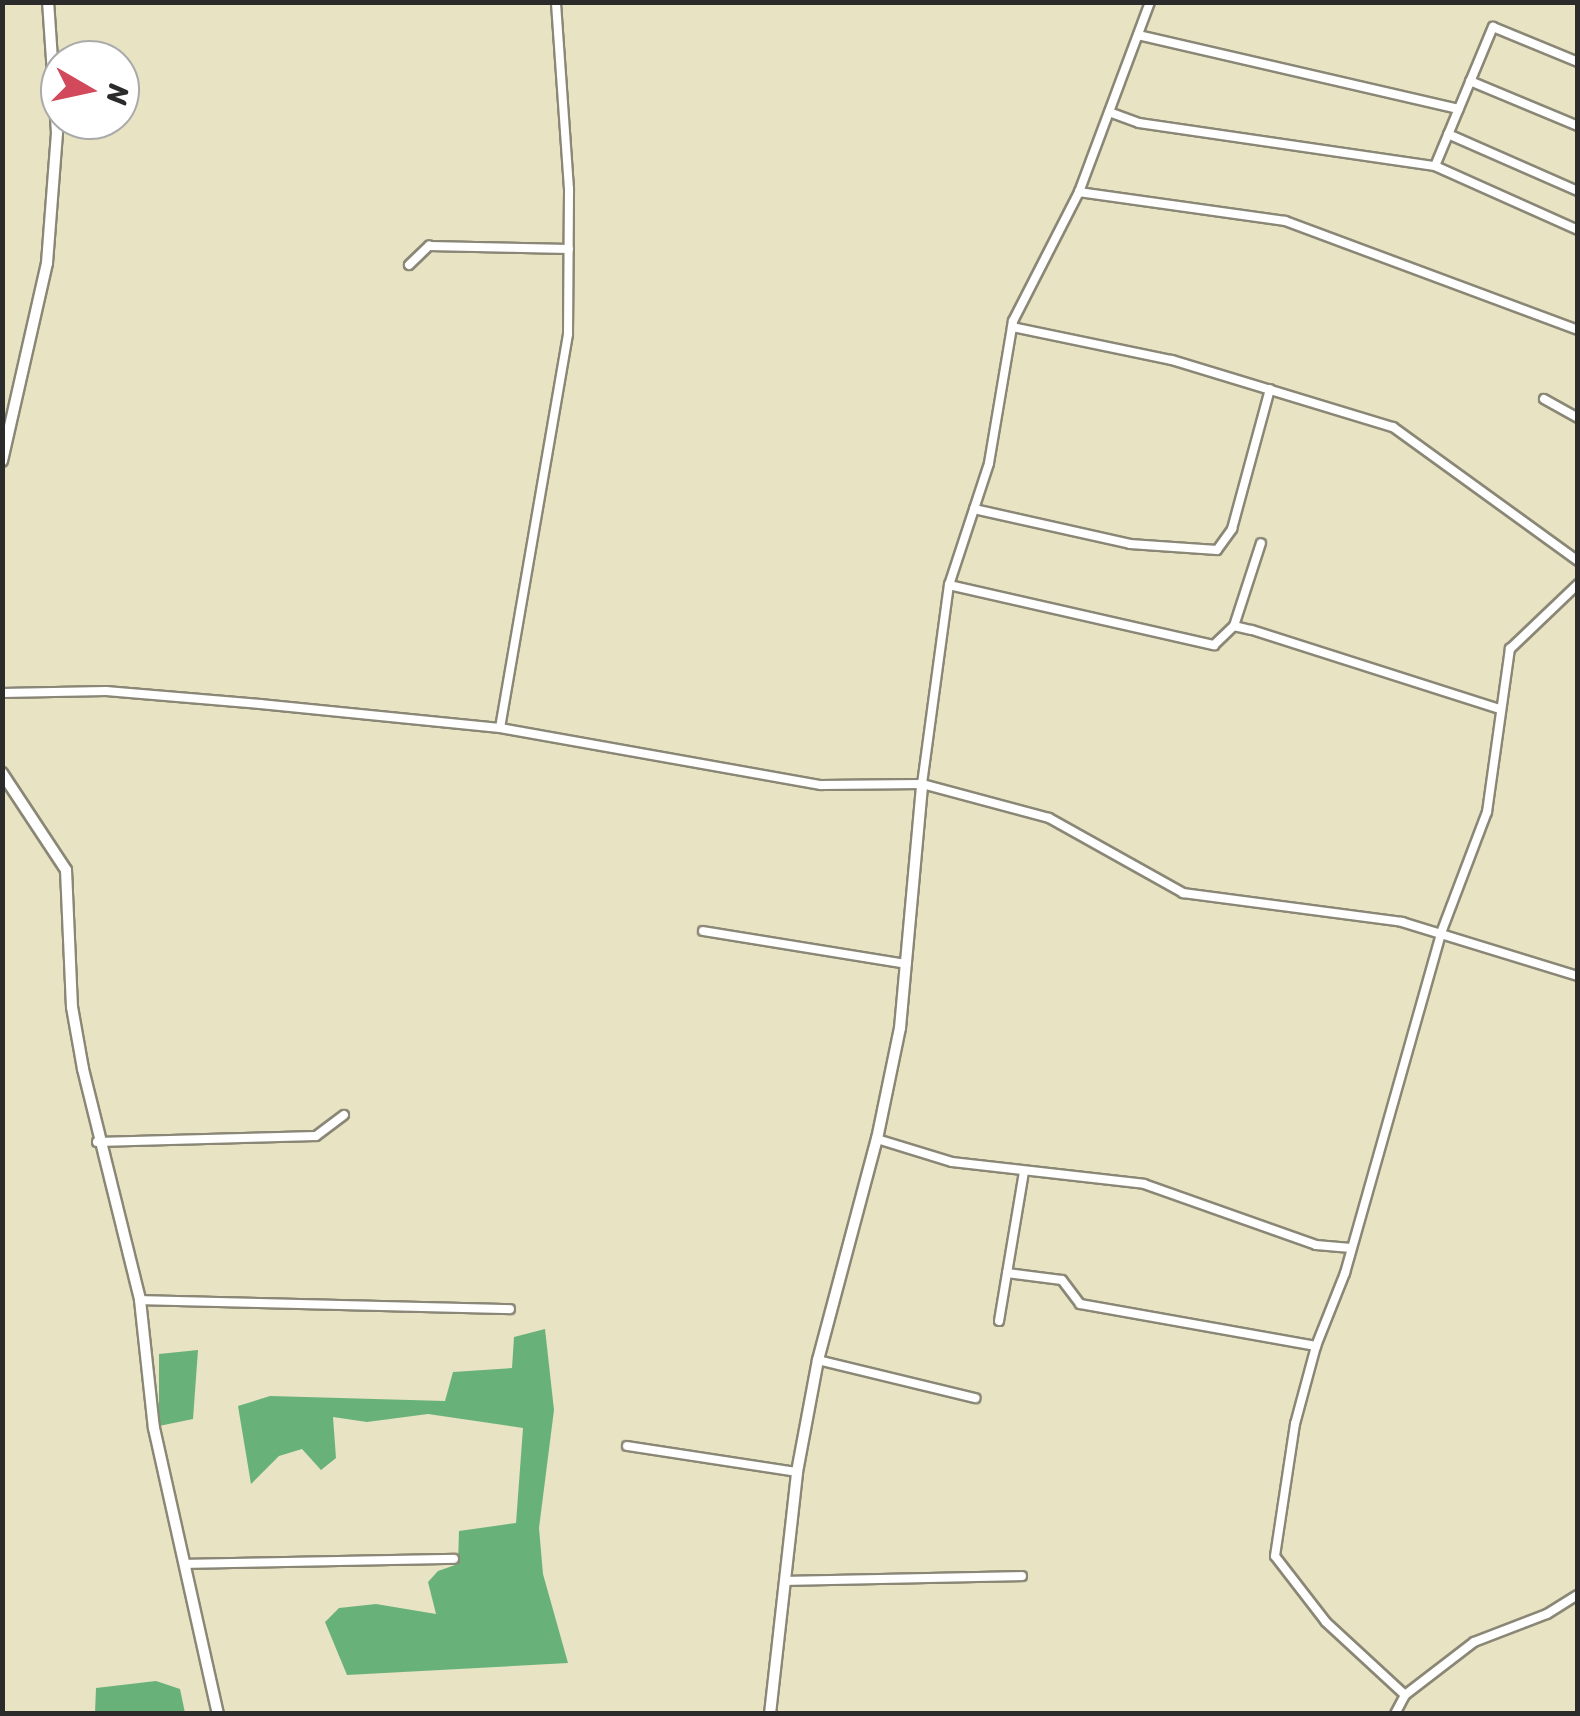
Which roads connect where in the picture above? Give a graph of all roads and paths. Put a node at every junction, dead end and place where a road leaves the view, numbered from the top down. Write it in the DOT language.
graph roads {
  1 [pos="48,2"];
  2 [pos="556,2"];
  3 [pos="1150,2"];
  4 [pos="1138,35"];
  5 [pos="1578,62"];
  6 [pos="1470,82"];
  7 [pos="1459,109"];
  8 [pos="1109,112"];
  9 [pos="1578,126"];
  10 [pos="1448,134"];
  11 [pos="1435,166"];
  12 [pos="1578,191"];
  13 [pos="1079,192"];
  14 [pos="1578,230"];
  15 [pos="569,249"];
  16 [pos="409,265"];
  17 [pos="1012,328"];
  18 [pos="1578,330"];
  19 [pos="1270,389"];
  20 [pos="1544,399"];
  21 [pos="1578,418"];
  22 [pos="2,462"];
  23 [pos="974,509"];
  24 [pos="1261,544"];
  25 [pos="1578,561"];
  26 [pos="1578,584"];
  27 [pos="948,585"];
  28 [pos="1234,626"];
  29 [pos="2,694"];
  30 [pos="1500,709"];
  31 [pos="500,728"];
  32 [pos="2,774"];
  33 [pos="922,784"];
  34 [pos="703,931"];
  35 [pos="1440,934"];
  36 [pos="906,964"];
  37 [pos="1578,976"];
  38 [pos="344,1115"];
  39 [pos="877,1140"];
  40 [pos="97,1142"];
  41 [pos="1024,1171"];
  42 [pos="1352,1248"];
  43 [pos="1007,1273"];
  44 [pos="140,1300"];
  45 [pos="510,1309"];
  46 [pos="999,1321"];
  47 [pos="1316,1346"];
  48 [pos="818,1360"];
  49 [pos="975,1398"];
  50 [pos="627,1446"];
  51 [pos="797,1472"];
  52 [pos="454,1559"];
  53 [pos="184,1564"];
  54 [pos="1022,1576"];
  55 [pos="786,1581"];
  56 [pos="1578,1595"];
  57 [pos="1405,1695"];
  58 [pos="218,1714"];
  59 [pos="770,1714"];
  60 [pos="1395,1714"];
  1 -- 22 [label="street"];
  2 -- 15 [label="street"];
  3 -- 4 [label="street"];
  4 -- 7 [label="street"];
  4 -- 8 [label="street"];
  5 -- 6 [label="street"];
  6 -- 7 [label="street"];
  6 -- 9 [label="street"];
  7 -- 10 [label="street"];
  8 -- 11 [label="street"];
  8 -- 13 [label="street"];
  10 -- 11 [label="street"];
  10 -- 12 [label="street"];
  11 -- 14 [label="street"];
  13 -- 17 [label="street"];
  13 -- 18 [label="street"];
  15 -- 16 [label="street"];
  15 -- 31 [label="street"];
  17 -- 19 [label="street"];
  17 -- 23 [label="street"];
  19 -- 23 [label="street"];
  19 -- 25 [label="street"];
  20 -- 21 [label="street"];
  23 -- 27 [label="street"];
  24 -- 28 [label="street"];
  26 -- 30 [label="street"];
  27 -- 28 [label="street"];
  27 -- 33 [label="street"];
  28 -- 30 [label="street"];
  29 -- 31 [label="street"];
  30 -- 35 [label="street"];
  31 -- 33 [label="street"];
  32 -- 40 [label="street"];
  33 -- 35 [label="street"];
  33 -- 36 [label="street"];
  34 -- 36 [label="street"];
  35 -- 37 [label="street"];
  35 -- 42 [label="street"];
  36 -- 39 [label="street"];
  38 -- 40 [label="street"];
  39 -- 41 [label="street"];
  39 -- 48 [label="street"];
  40 -- 44 [label="street"];
  41 -- 42 [label="street"];
  41 -- 43 [label="street"];
  42 -- 47 [label="street"];
  43 -- 46 [label="street"];
  43 -- 47 [label="street"];
  44 -- 45 [label="street"];
  44 -- 53 [label="street"];
  47 -- 57 [label="street"];
  48 -- 49 [label="street"];
  48 -- 51 [label="street"];
  50 -- 51 [label="street"];
  51 -- 55 [label="street"];
  52 -- 53 [label="street"];
  53 -- 58 [label="street"];
  54 -- 55 [label="street"];
  55 -- 59 [label="street"];
  56 -- 57 [label="street"];
  57 -- 60 [label="street"];
}
